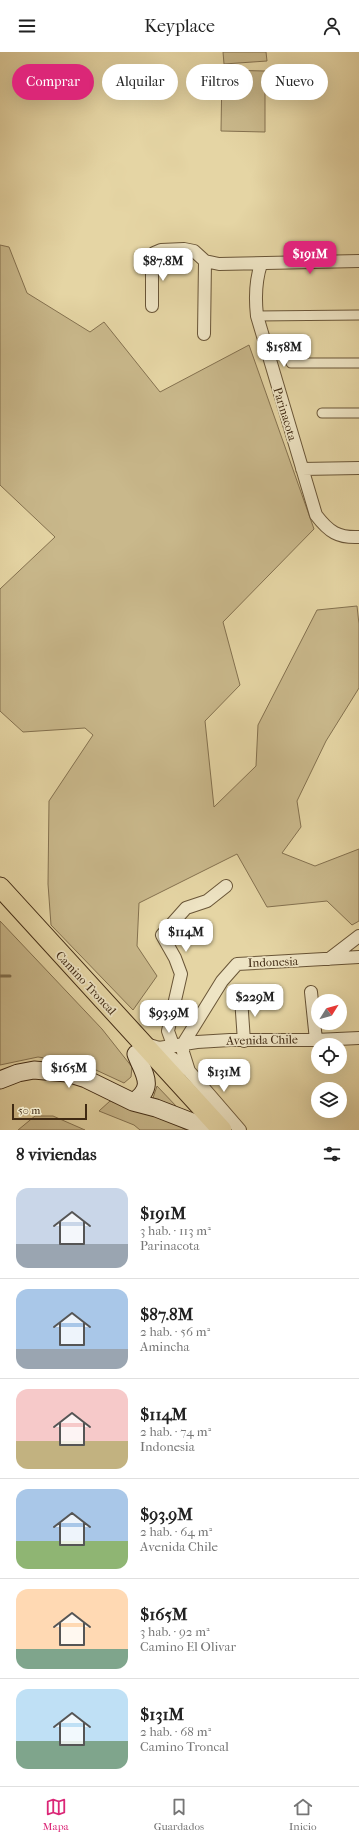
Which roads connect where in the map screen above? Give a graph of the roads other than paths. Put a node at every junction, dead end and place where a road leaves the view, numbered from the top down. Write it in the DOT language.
graph roads {
  1 [pos="205,261"];
  2 [pos="359,261"];
  3 [pos="261,264"];
  4 [pos="152,306"];
  5 [pos="359,315"];
  6 [pos="256,316"];
  7 [pos="204,334"];
  8 [pos="291,363"];
  9 [pos="359,363"];
  10 [pos="322,413"];
  11 [pos="359,413"];
  12 [pos="359,468"];
  13 [pos="302,469"];
  14 [pos="359,537"];
  15 [pos="226,886"];
  16 [pos="0,887"];
  17 [pos="0,906"];
  18 [pos="359,936"];
  19 [pos="359,957"];
  20 [pos="330,959"];
  21 [pos="311,992"];
  22 [pos="241,998"];
  23 [pos="316,1038"];
  24 [pos="359,1038"];
  25 [pos="347,1039"];
  26 [pos="311,1040"];
  27 [pos="244,1041"];
  28 [pos="178,1044"];
  29 [pos="146,1048"];
  30 [pos="189,1071"];
  31 [pos="0,1080"];
  32 [pos="133,1102"];
  33 [pos="211,1129"];
  34 [pos="240,1130"];
  1 -- 3 [label="street"];
  1 -- 4 [label="street"];
  1 -- 7 [label="street"];
  2 -- 3 [label="street"];
  3 -- 6 [label="street, Parinacota"];
  5 -- 6 [label="street"];
  6 -- 13 [label="street, Parinacota"];
  8 -- 9 [label="street"];
  10 -- 11 [label="street"];
  12 -- 13 [label="street"];
  13 -- 14 [label="street, Parinacota"];
  15 -- 28 [label="street, Camino Troncal"];
  16 -- 29 [label="main road, Camino Troncal"];
  17 -- 29 [label="main road, Camino Troncal"];
  18 -- 20 [label="street"];
  19 -- 20 [label="street, Indonesia"];
  20 -- 28 [label="street, Indonesia"];
  21 -- 23 [label="street"];
  22 -- 27 [label="street"];
  24 -- 25 [label="street, Avenida Chile"];
  26 -- 27 [label="street, Avenida Chile"];
  27 -- 28 [label="street, Avenida Chile"];
  28 -- 29 [label="street, Avenida Chile"];
  28 -- 30 [label="street, Camino Troncal"];
  29 -- 30 [label="street, Camino Troncal"];
  29 -- 32 [label="main road"];
  29 -- 33 [label="main road, Camino Troncal"];
  30 -- 34 [label="street, Camino Troncal"];
  31 -- 32 [label="main road"];
  32 -- 33 [label="main road"];
}
